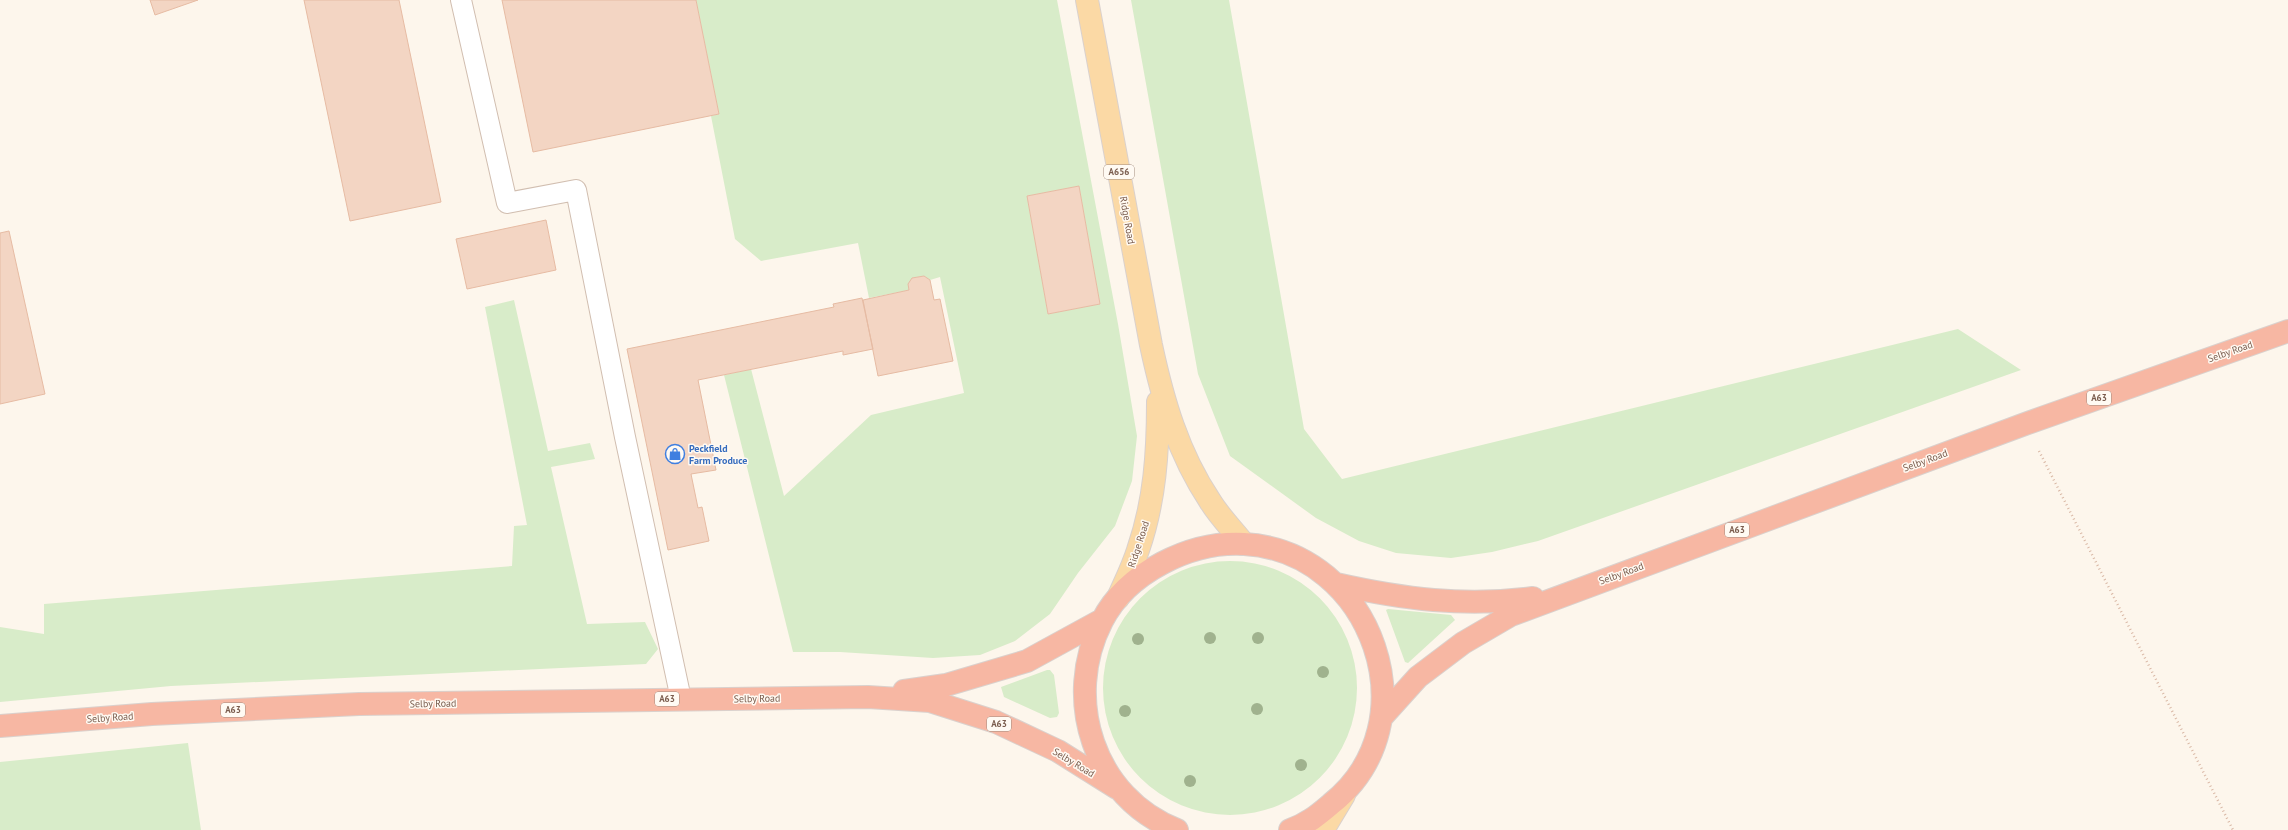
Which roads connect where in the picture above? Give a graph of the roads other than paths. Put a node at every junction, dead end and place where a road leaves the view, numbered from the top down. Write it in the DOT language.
graph roads {
  1 [pos="461,0"];
  2 [pos="1087,0"];
  3 [pos="2288,331"];
  4 [pos="1151,345"];
  5 [pos="1244,544"];
  6 [pos="1336,584"];
  7 [pos="1563,594"];
  8 [pos="1118,598"];
  9 [pos="1102,620"];
  10 [pos="868,696"];
  11 [pos="681,699"];
  12 [pos="1381,718"];
  13 [pos="0,726"];
  14 [pos="1117,788"];
  15 [pos="1346,792"];
  16 [pos="1160,826"];
  17 [pos="1177,830"];
  18 [pos="1290,830"];
  19 [pos="1323,830"];
  1 -- 11 [label="lane"];
  2 -- 4 [label="main road, Ridge Road / A656"];
  3 -- 7 [label="highway, Selby Road / A63"];
  4 -- 5 [label="main road, Ridge Road / A656"];
  4 -- 8 [label="main road, Ridge Road / A656"];
  5 -- 6 [label="highway"];
  5 -- 8 [label="highway"];
  6 -- 7 [label="highway, Selby Road / A63"];
  6 -- 12 [label="highway"];
  7 -- 12 [label="highway, Selby Road / A63"];
  8 -- 9 [label="highway"];
  9 -- 10 [label="highway, Selby Road / A63"];
  9 -- 14 [label="highway"];
  10 -- 11 [label="highway, Selby Road / A63"];
  10 -- 14 [label="highway, Selby Road / A63"];
  11 -- 13 [label="highway, Selby Road / A63"];
  12 -- 15 [label="highway"];
  14 -- 16 [label="highway"];
  15 -- 18 [label="highway"];
  15 -- 19 [label="main road"];
  16 -- 17 [label="highway"];
}
